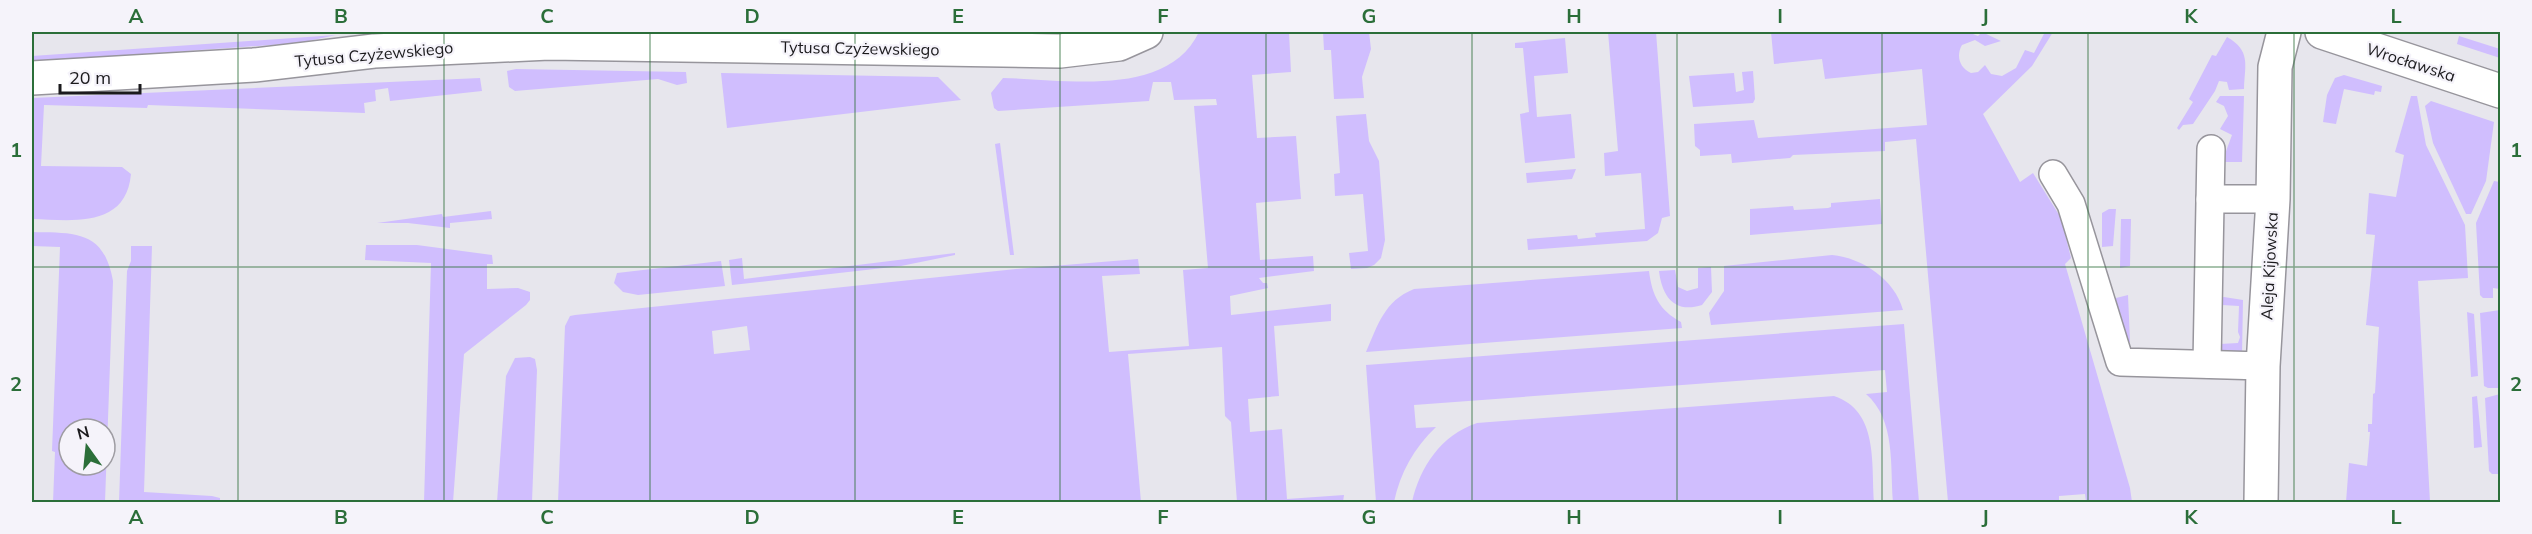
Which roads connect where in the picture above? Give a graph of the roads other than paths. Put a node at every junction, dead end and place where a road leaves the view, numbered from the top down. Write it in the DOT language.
graph roads {
  1 [pos="1146,32"];
  2 [pos="2284,32"];
  3 [pos="2322,32"];
  4 [pos="549,37"];
  5 [pos="32,78"];
  6 [pos="2500,91"];
  7 [pos="2211,149"];
  8 [pos="2052,174"];
  9 [pos="2210,199"];
  10 [pos="2273,199"];
  11 [pos="2207,364"];
  12 [pos="2263,366"];
  13 [pos="2261,502"];
  1 -- 4 [label="street, Tytusa Czyżewskiego"];
  2 -- 10 [label="street, Aleja Kijowska"];
  3 -- 6 [label="street, Wrocławska"];
  4 -- 5 [label="street, Tytusa Czyżewskiego"];
  7 -- 9 [label="street"];
  8 -- 11 [label="street"];
  9 -- 10 [label="street"];
  9 -- 11 [label="street"];
  10 -- 12 [label="street, Aleja Kijowska"];
  11 -- 12 [label="street"];
  12 -- 13 [label="street, Aleja Kijowska"];
}
